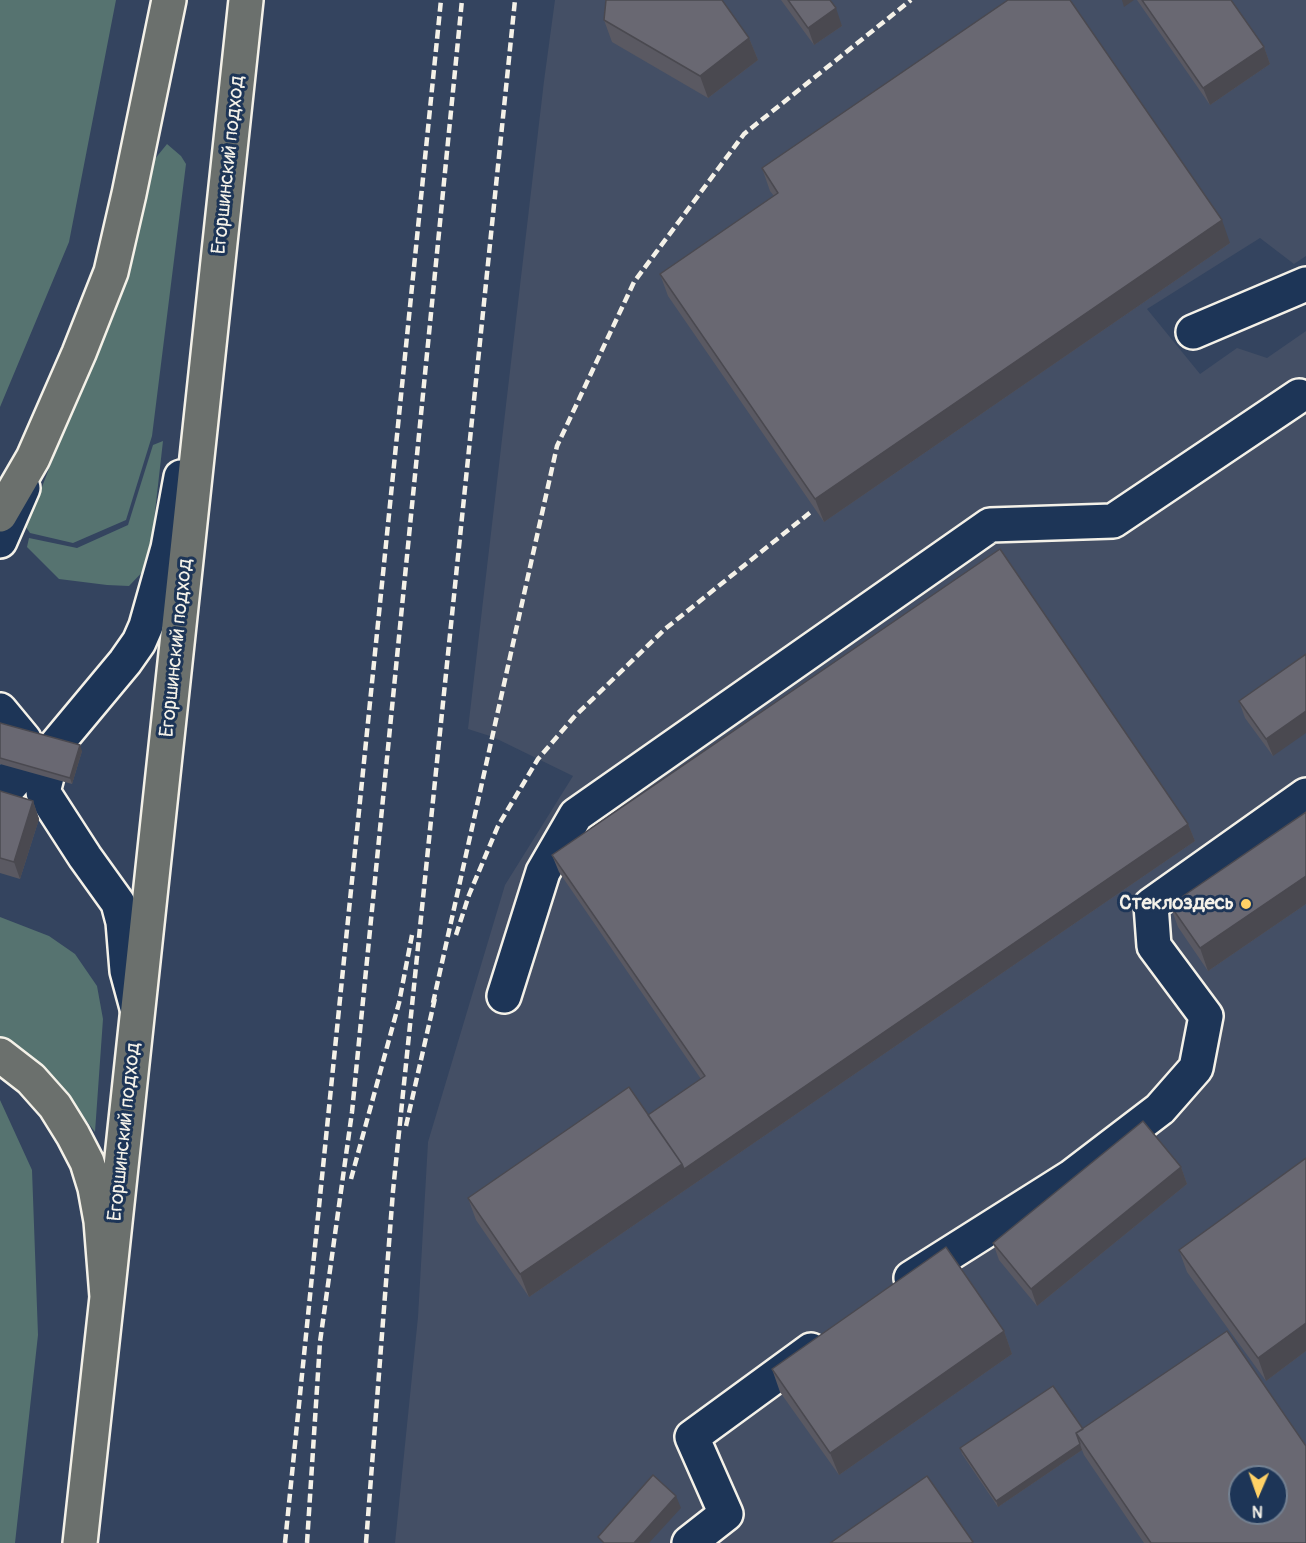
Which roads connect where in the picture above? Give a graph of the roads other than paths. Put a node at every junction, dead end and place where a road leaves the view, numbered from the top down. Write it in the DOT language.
graph roads {
  1 [pos="169,0"];
  2 [pos="246,0"];
  3 [pos="1306,284"];
  4 [pos="214,308"];
  5 [pos="1193,332"];
  6 [pos="1304,399"];
  7 [pos="33,458"];
  8 [pos="0,515"];
  9 [pos="0,541"];
  10 [pos="0,710"];
  11 [pos="0,785"];
  12 [pos="1306,795"];
  13 [pos="504,996"];
  14 [pos="138,1010"];
  15 [pos="0,1055"];
  16 [pos="107,1297"];
  17 [pos="882,1298"];
  18 [pos="835,1333"];
  19 [pos="80,1543"];
  20 [pos="689,1543"];
  1 -- 7 [label="main road"];
  2 -- 4 [label="main road, Егоршинский подход"];
  3 -- 5 [label="lane"];
  4 -- 14 [label="main road, Егоршинский подход"];
  4 -- 14 [label="lane"];
  6 -- 13 [label="lane"];
  7 -- 8 [label="main road"];
  7 -- 9 [label="lane"];
  10 -- 11 [label="lane"];
  12 -- 17 [label="lane"];
  14 -- 16 [label="main road, Егоршинский подход"];
  15 -- 16 [label="main road"];
  16 -- 19 [label="main road"];
  18 -- 20 [label="lane"];
}
